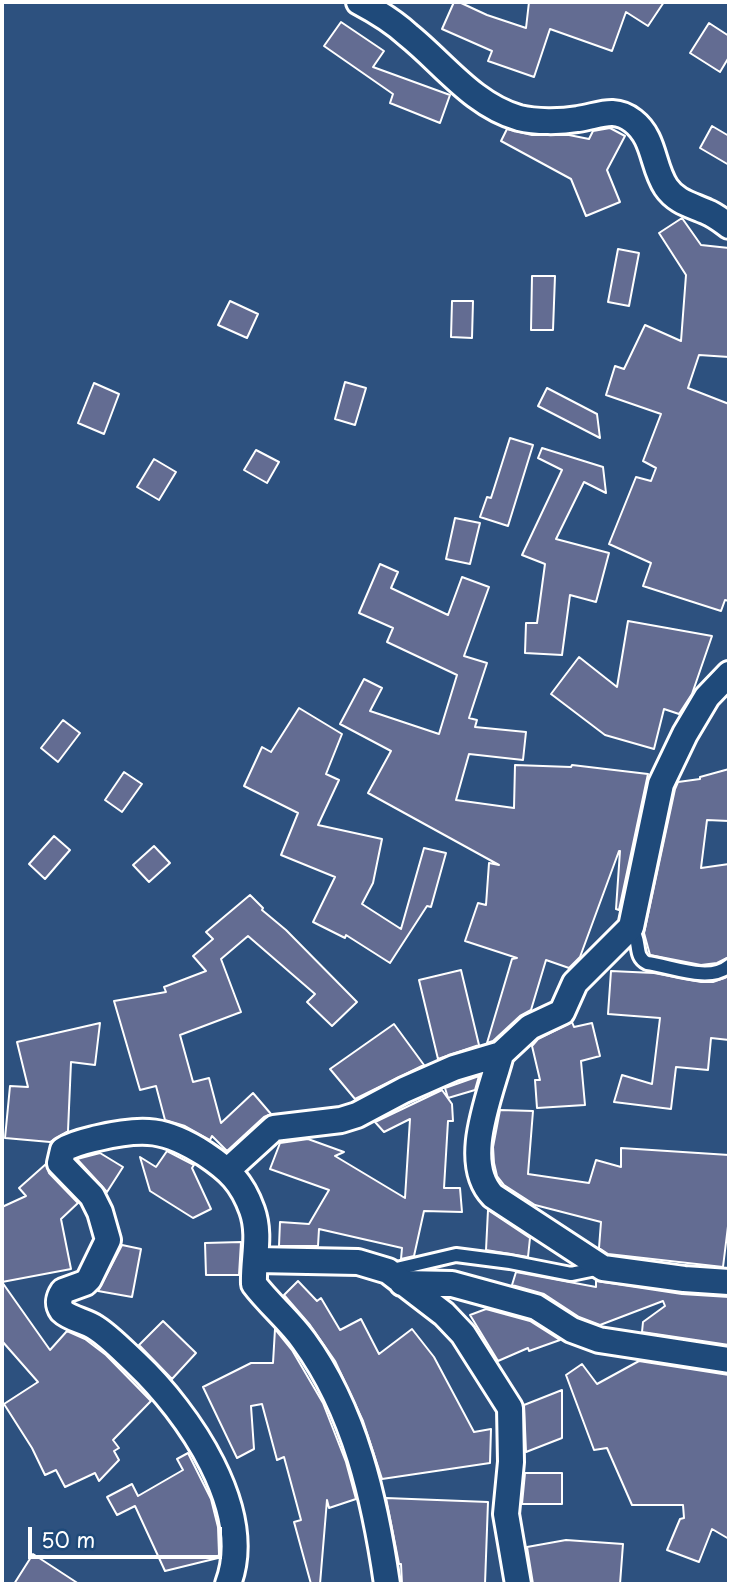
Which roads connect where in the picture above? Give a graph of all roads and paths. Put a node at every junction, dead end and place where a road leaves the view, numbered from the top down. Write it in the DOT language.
graph roads {
  1 [pos="359,2"];
  2 [pos="729,226"];
  3 [pos="729,674"];
  4 [pos="631,928"];
  5 [pos="729,966"];
  6 [pos="501,1054"];
  7 [pos="229,1169"];
  8 [pos="257,1260"];
  9 [pos="604,1268"];
  10 [pos="395,1277"];
  11 [pos="729,1282"];
  12 [pos="729,1360"];
  13 [pos="228,1584"];
  14 [pos="387,1584"];
  15 [pos="519,1584"];
  1 -- 2 [label="street"];
  3 -- 4 [label="street"];
  4 -- 5 [label="lane"];
  4 -- 6 [label="street"];
  6 -- 7 [label="street"];
  6 -- 9 [label="street"];
  7 -- 8 [label="street"];
  7 -- 13 [label="street"];
  8 -- 10 [label="street"];
  8 -- 14 [label="street"];
  9 -- 10 [label="lane"];
  9 -- 11 [label="street"];
  10 -- 12 [label="street"];
  10 -- 15 [label="street"];
}
